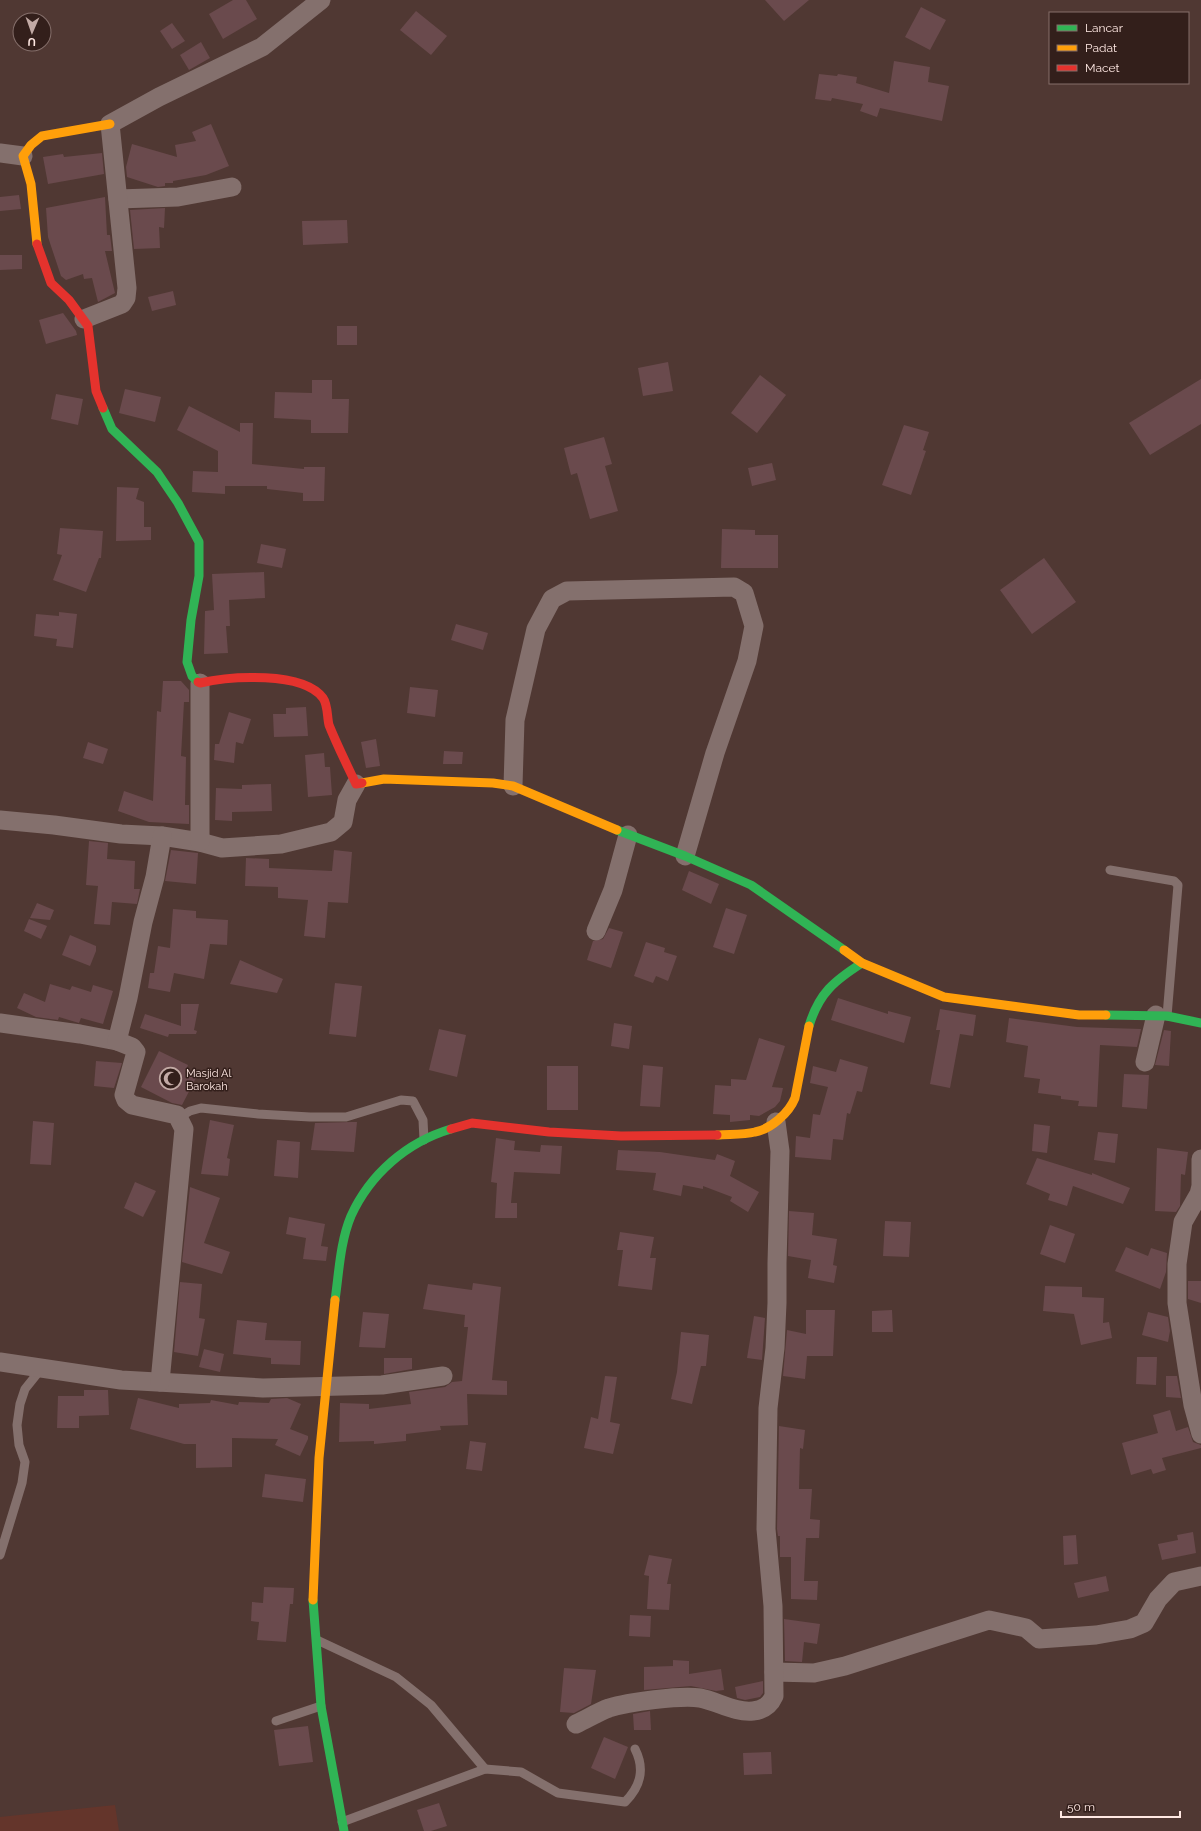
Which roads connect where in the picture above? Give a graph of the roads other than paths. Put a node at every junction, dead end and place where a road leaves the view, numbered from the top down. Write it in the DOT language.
graph roads {
  1 [pos="322,0"];
  2 [pos="110,124"];
  3 [pos="0,153"];
  4 [pos="23,156"];
  5 [pos="232,186"];
  6 [pos="118,199"];
  7 [pos="84,319"];
  8 [pos="200,683"];
  9 [pos="356,784"];
  10 [pos="513,786"];
  11 [pos="0,820"];
  12 [pos="628,835"];
  13 [pos="162,836"];
  14 [pos="200,842"];
  15 [pos="685,856"];
  16 [pos="1110,870"];
  17 [pos="596,931"];
  18 [pos="862,963"];
  19 [pos="1162,1016"];
  20 [pos="0,1023"];
  21 [pos="1201,1023"];
  22 [pos="117,1041"];
  23 [pos="1145,1062"];
  24 [pos="180,1117"];
  25 [pos="776,1122"];
  26 [pos="424,1140"];
  27 [pos="1201,1159"];
  28 [pos="0,1362"];
  29 [pos="41,1369"];
  30 [pos="443,1376"];
  31 [pos="160,1382"];
  32 [pos="325,1386"];
  33 [pos="1201,1434"];
  34 [pos="0,1555"];
  35 [pos="1201,1576"];
  36 [pos="316,1639"];
  37 [pos="774,1672"];
  38 [pos="320,1706"];
  39 [pos="276,1721"];
  40 [pos="576,1724"];
  41 [pos="635,1749"];
  42 [pos="485,1769"];
  43 [pos="343,1826"];
  1 -- 2 [label="street"];
  2 -- 4 [label="street"];
  2 -- 6 [label="street"];
  3 -- 4 [label="street"];
  4 -- 7 [label="street"];
  5 -- 6 [label="street"];
  6 -- 7 [label="street"];
  7 -- 8 [label="street"];
  8 -- 9 [label="street"];
  8 -- 14 [label="street"];
  9 -- 10 [label="street"];
  9 -- 14 [label="street"];
  10 -- 12 [label="street"];
  10 -- 15 [label="street"];
  11 -- 13 [label="street"];
  12 -- 15 [label="street"];
  12 -- 17 [label="street"];
  13 -- 14 [label="street"];
  13 -- 22 [label="street"];
  15 -- 18 [label="street"];
  16 -- 19 [label="lane"];
  18 -- 19 [label="street"];
  18 -- 25 [label="street"];
  19 -- 21 [label="street"];
  19 -- 23 [label="street"];
  20 -- 22 [label="street"];
  22 -- 24 [label="street"];
  24 -- 26 [label="lane"];
  24 -- 31 [label="street"];
  25 -- 26 [label="street"];
  25 -- 37 [label="street"];
  26 -- 32 [label="street"];
  27 -- 33 [label="street"];
  28 -- 29 [label="street"];
  29 -- 31 [label="street"];
  29 -- 34 [label="lane"];
  30 -- 32 [label="street"];
  31 -- 32 [label="street"];
  32 -- 36 [label="street"];
  35 -- 37 [label="street"];
  36 -- 38 [label="street"];
  36 -- 42 [label="lane"];
  37 -- 40 [label="street"];
  38 -- 39 [label="lane"];
  38 -- 43 [label="street"];
  41 -- 42 [label="lane"];
  42 -- 43 [label="lane"];
}
